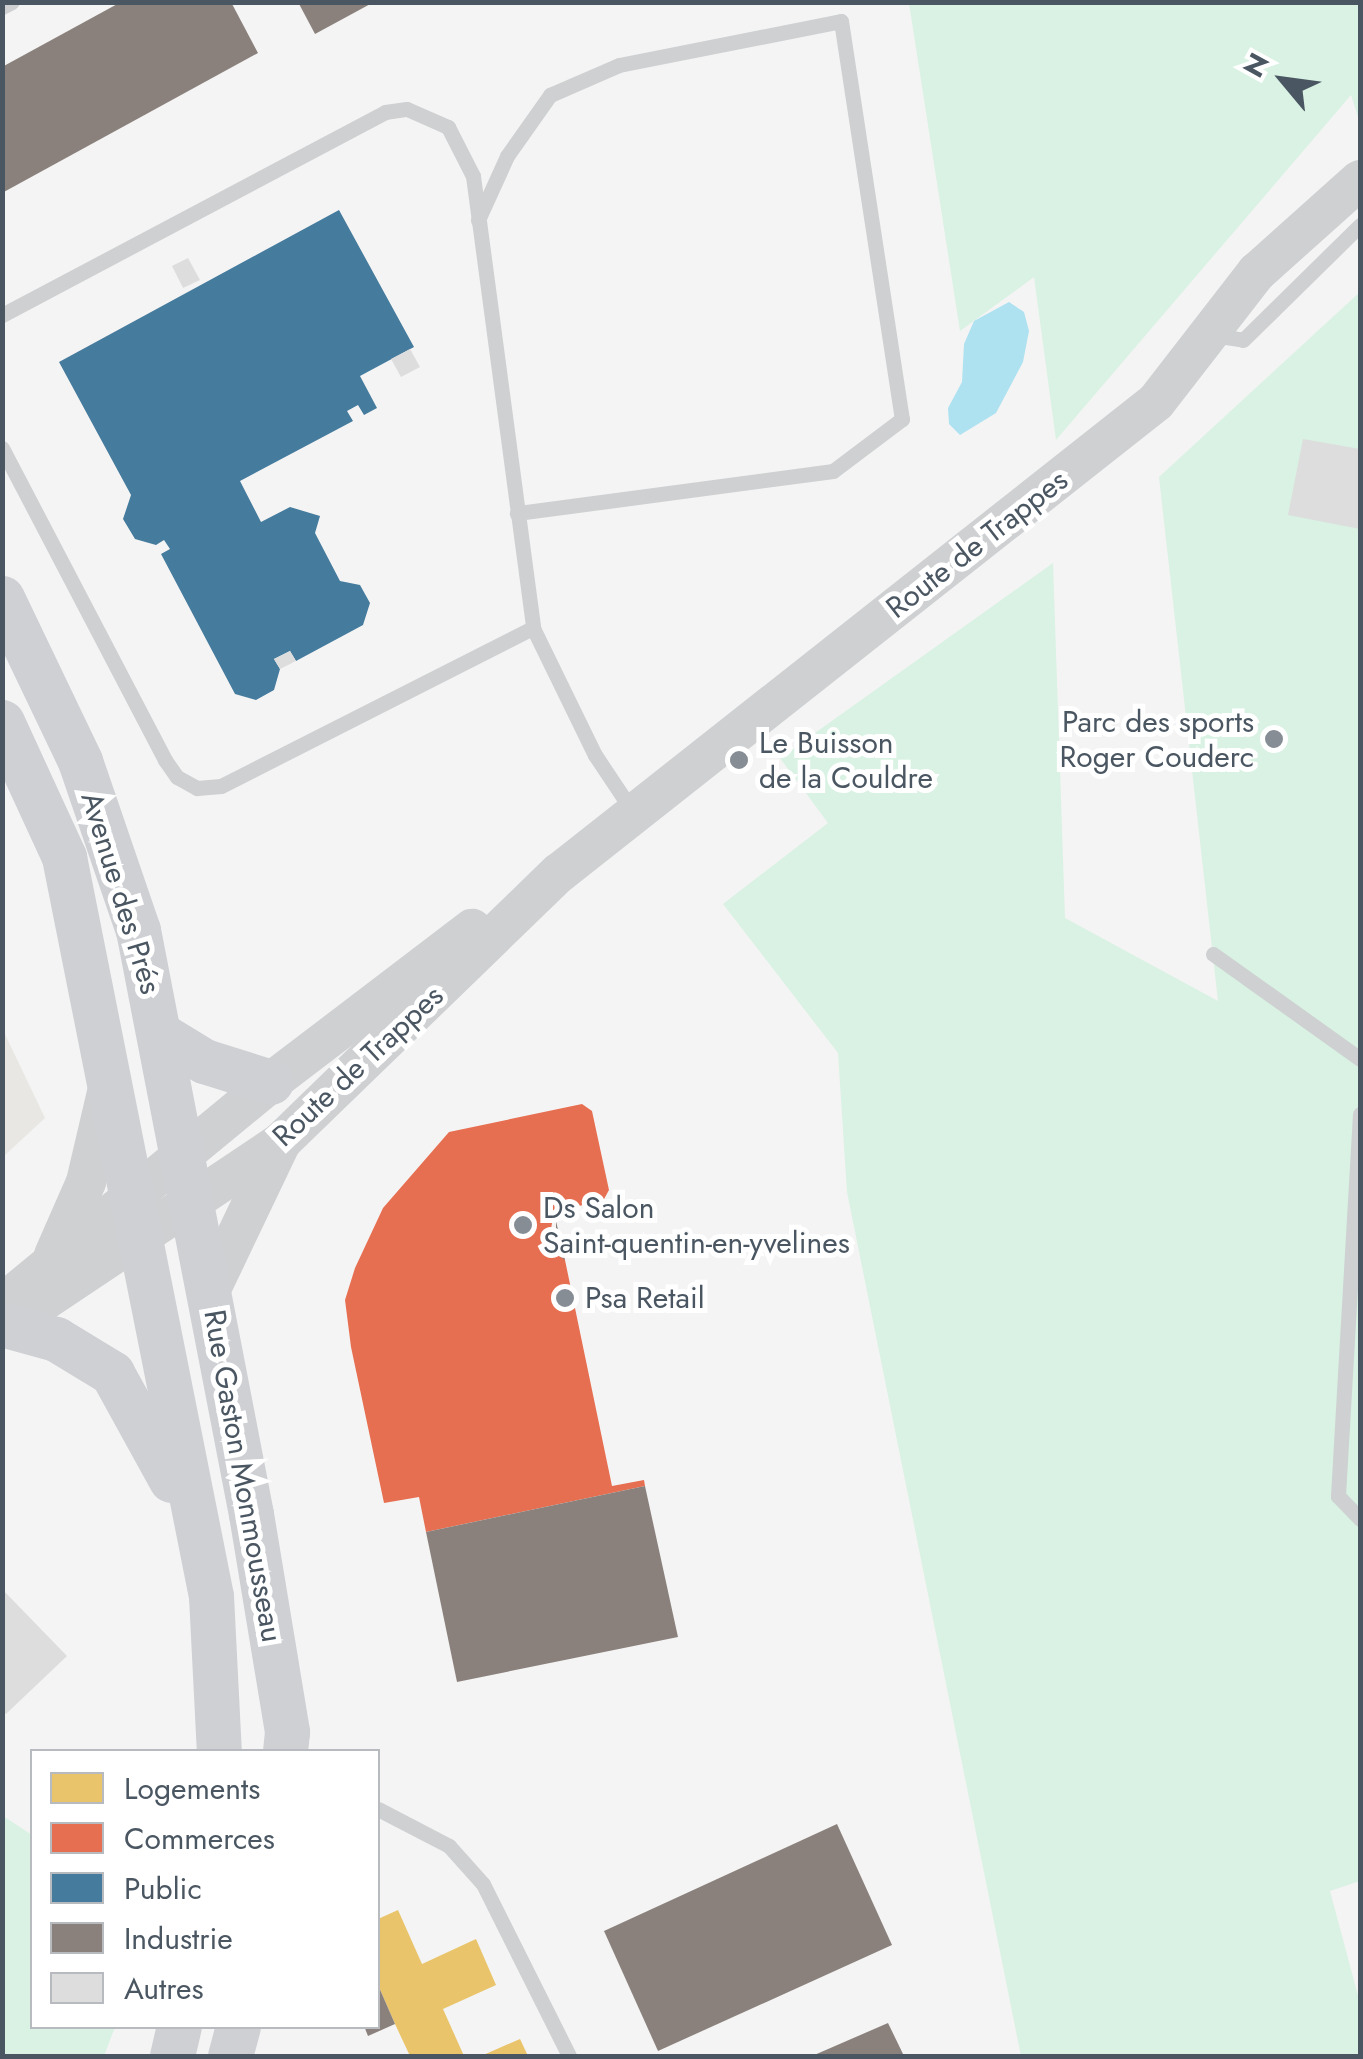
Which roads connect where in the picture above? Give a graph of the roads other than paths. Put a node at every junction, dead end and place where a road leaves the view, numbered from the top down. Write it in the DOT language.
graph roads {
  1 [pos="12,2"];
  2 [pos="2,7"];
  3 [pos="1360,180"];
  4 [pos="478,220"];
  5 [pos="1360,225"];
  6 [pos="2,315"];
  7 [pos="1209,335"];
  8 [pos="2,448"];
  9 [pos="8,470"];
  10 [pos="517,513"];
  11 [pos="2,598"];
  12 [pos="533,628"];
  13 [pos="2,722"];
  14 [pos="634,814"];
  15 [pos="64,857"];
  16 [pos="560,872"];
  17 [pos="1213,954"];
  18 [pos="163,1036"];
  19 [pos="1360,1059"];
  20 [pos="271,1082"];
  21 [pos="108,1088"];
  22 [pos="1360,1114"];
  23 [pos="282,1142"];
  24 [pos="159,1201"];
  25 [pos="52,1258"];
  26 [pos="211,1289"];
  27 [pos="5,1320"];
  28 [pos="251,1514"];
  29 [pos="192,1517"];
  30 [pos="1360,1519"];
  31 [pos="219,1749"];
  32 [pos="285,1749"];
  33 [pos="380,1811"];
  34 [pos="178,2029"];
  35 [pos="237,2029"];
  36 [pos="172,2056"];
  37 [pos="230,2056"];
  38 [pos="568,2056"];
  1 -- 2 [label="lane"];
  3 -- 7 [label="street, Route de Trappes"];
  4 -- 6 [label="lane"];
  4 -- 10 [label="lane"];
  4 -- 10 [label="lane"];
  5 -- 7 [label="lane"];
  7 -- 14 [label="street, Route de Trappes"];
  8 -- 9 [label="lane"];
  9 -- 12 [label="lane"];
  10 -- 12 [label="lane"];
  11 -- 18 [label="main road, Avenue des Prés"];
  12 -- 14 [label="lane"];
  13 -- 15 [label="main road, Avenue des Prés"];
  14 -- 16 [label="street, Route de Trappes"];
  15 -- 21 [label="main road, Avenue des Prés"];
  15 -- 24 [label="main road"];
  16 -- 20 [label="street, Route de Trappes"];
  16 -- 23 [label="street, Route de Trappes"];
  17 -- 19 [label="lane"];
  18 -- 20 [label="main road"];
  18 -- 24 [label="main road, Avenue des Prés"];
  20 -- 24 [label="street, Route de Trappes"];
  21 -- 24 [label="main road, Avenue des Prés"];
  21 -- 25 [label="street"];
  22 -- 30 [label="lane"];
  23 -- 24 [label="street, Route de Trappes"];
  23 -- 26 [label="street"];
  24 -- 25 [label="street"];
  24 -- 26 [label="main road, Rue Gaston Monmousseau"];
  24 -- 27 [label="street"];
  24 -- 28 [label="main road"];
  24 -- 29 [label="main road"];
  25 -- 27 [label="street"];
  26 -- 28 [label="main road, Rue Gaston Monmousseau"];
  27 -- 29 [label="main road"];
  28 -- 32 [label="main road, Rue Gaston Monmousseau"];
  29 -- 31 [label="main road, Rue Gaston Monmousseau"];
  33 -- 38 [label="lane"];
  34 -- 36 [label="main road"];
  35 -- 37 [label="main road"];
}
